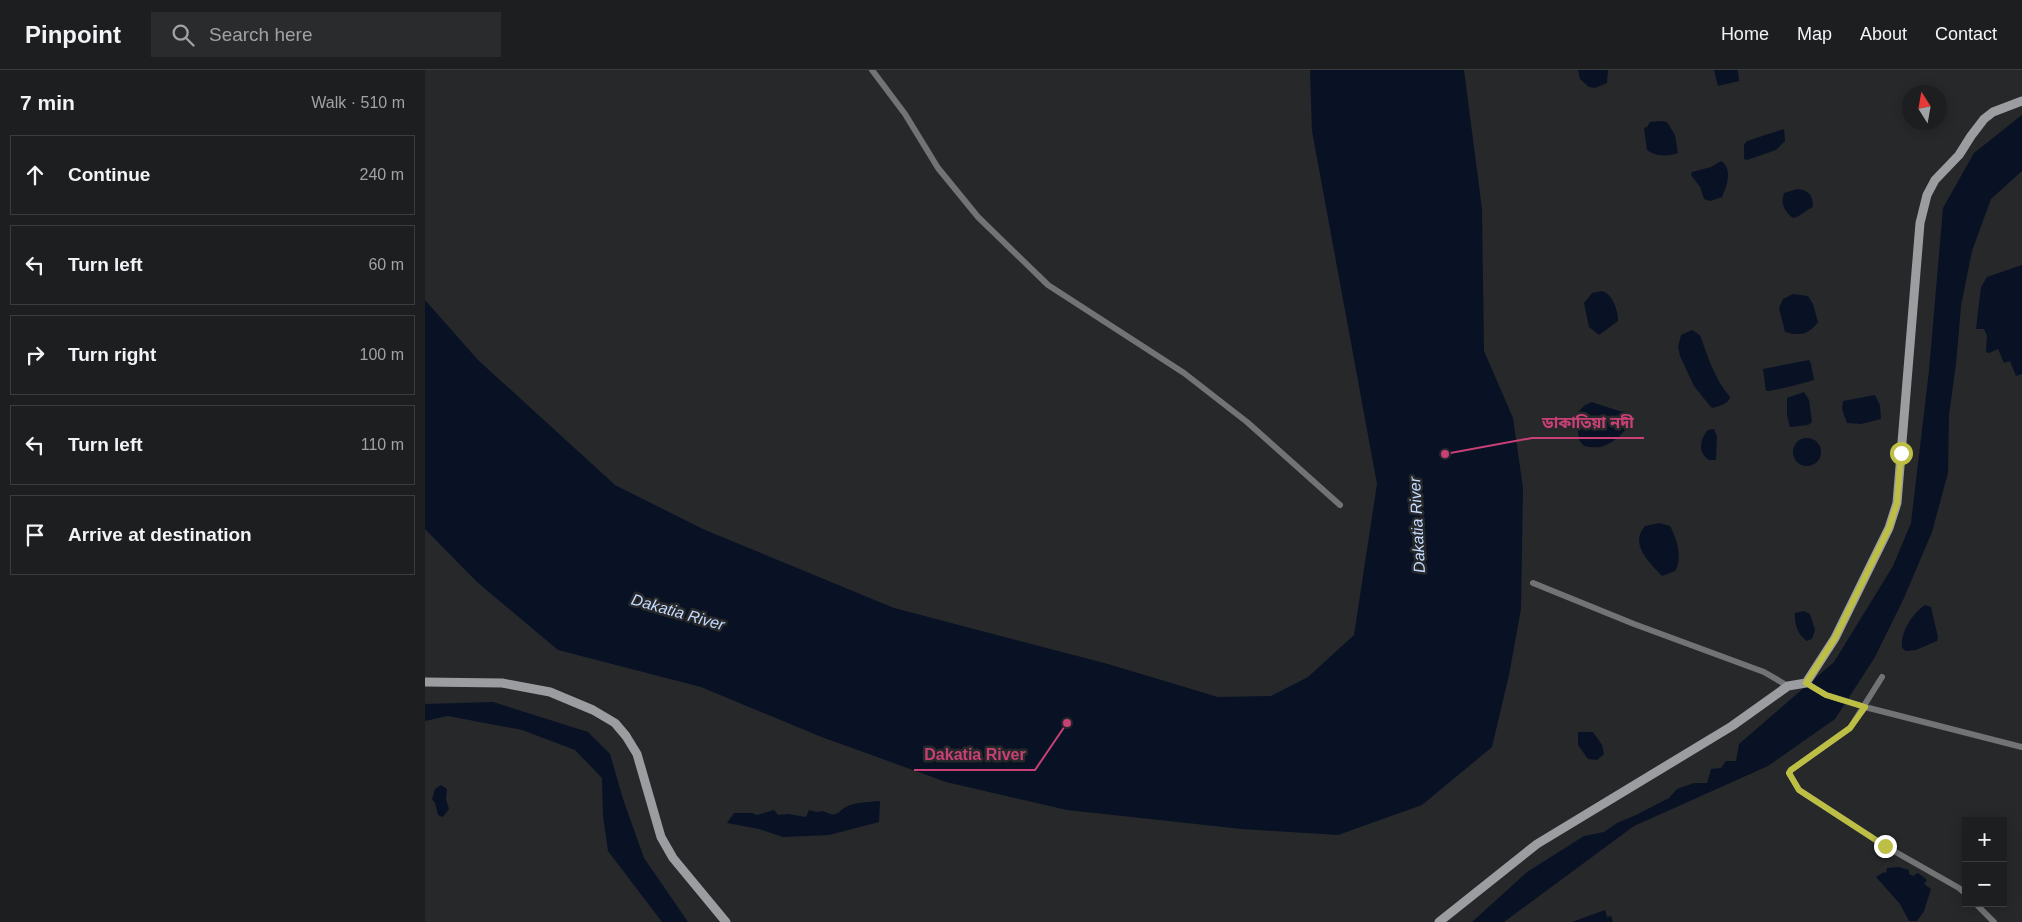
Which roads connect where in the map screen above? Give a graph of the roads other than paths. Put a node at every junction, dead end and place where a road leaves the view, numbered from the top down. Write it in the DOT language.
graph roads {
  1 [pos="872,70"];
  2 [pos="2022,101"];
  3 [pos="1340,505"];
  4 [pos="1533,583"];
  5 [pos="1882,677"];
  6 [pos="425,682"];
  7 [pos="1806,683"];
  8 [pos="1788,686"];
  9 [pos="1865,707"];
  10 [pos="2022,747"];
  11 [pos="1962,891"];
  12 [pos="1979,907"];
  13 [pos="726,922"];
  14 [pos="1439,922"];
  15 [pos="1994,922"];
  1 -- 3 [label="street"];
  2 -- 7 [label="main road"];
  4 -- 8 [label="street"];
  5 -- 9 [label="street"];
  6 -- 13 [label="main road"];
  7 -- 8 [label="main road"];
  7 -- 9 [label="street"];
  8 -- 14 [label="main road"];
  9 -- 10 [label="street"];
  9 -- 11 [label="street"];
  12 -- 15 [label="street"];
}
